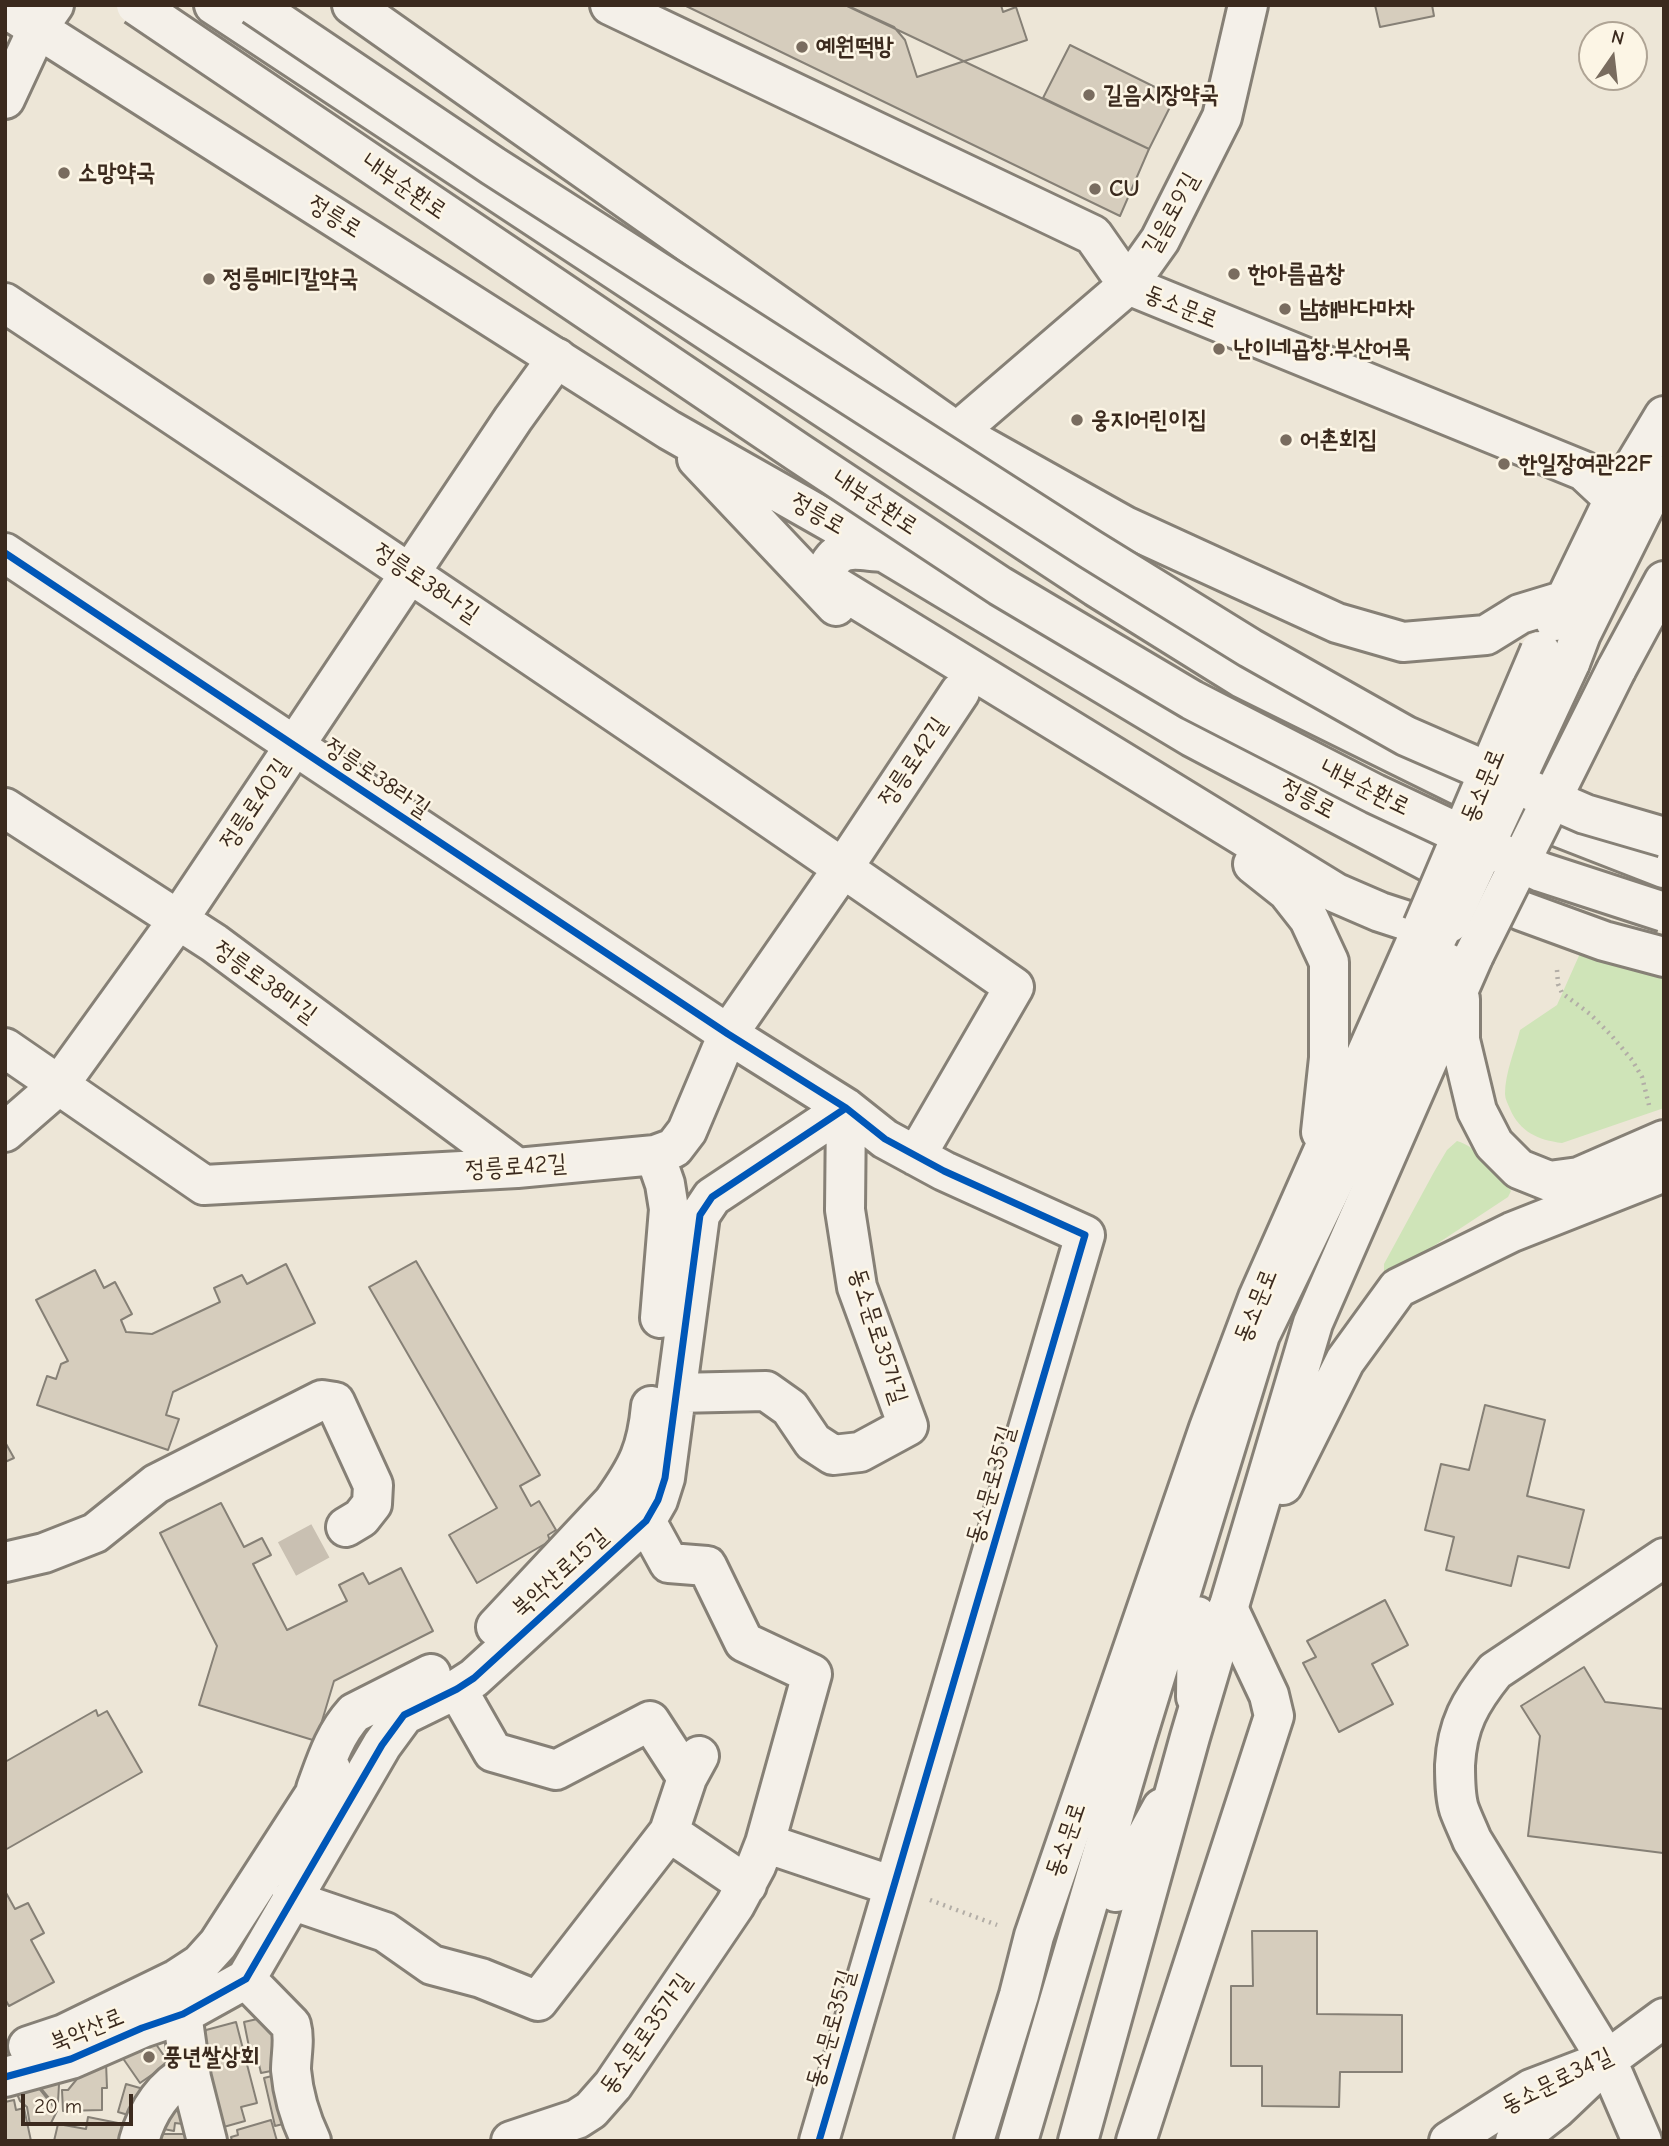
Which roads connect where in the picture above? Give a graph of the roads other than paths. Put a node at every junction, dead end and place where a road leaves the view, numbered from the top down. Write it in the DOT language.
graph roads {
  1 [pos="135,5"];
  2 [pos="214,5"];
  3 [pos="254,5"];
  4 [pos="352,5"];
  5 [pos="610,5"];
  6 [pos="1248,5"];
  7 [pos="5,8"];
  8 [pos="32,22"];
  9 [pos="5,99"];
  10 [pos="1128,285"];
  11 [pos="5,303"];
  12 [pos="558,358"];
  13 [pos="1664,416"];
  14 [pos="669,429"];
  15 [pos="957,432"];
  16 [pos="1661,489"];
  17 [pos="1614,499"];
  18 [pos="884,552"];
  19 [pos="5,553"];
  20 [pos="410,572"];
  21 [pos="1664,581"];
  22 [pos="1571,590"];
  23 [pos="1579,664"];
  24 [pos="960,692"];
  25 [pos="294,746"];
  26 [pos="5,808"];
  27 [pos="1664,837"];
  28 [pos="843,868"];
  29 [pos="1664,868"];
  30 [pos="1664,912"];
  31 [pos="178,920"];
  32 [pos="1454,933"];
  33 [pos="1664,957"];
  34 [pos="1460,990"];
  35 [pos="729,1034"];
  36 [pos="5,1048"];
  37 [pos="59,1085"];
  38 [pos="845,1108"];
  39 [pos="1658,1127"];
  40 [pos="5,1132"];
  41 [pos="655,1155"];
  42 [pos="916,1156"];
  43 [pos="517,1168"];
  44 [pos="1315,1172"];
  45 [pos="1664,1172"];
  46 [pos="1245,1332"];
  47 [pos="1248,1377"];
  48 [pos="676,1393"];
  49 [pos="646,1521"];
  50 [pos="346,1527"];
  51 [pos="1664,1558"];
  52 [pos="5,1562"];
  53 [pos="1213,1612"];
  54 [pos="457,1689"];
  55 [pos="418,1707"];
  56 [pos="1182,1766"];
  57 [pos="316,1789"];
  58 [pos="669,1832"];
  59 [pos="765,1843"];
  60 [pos="747,1885"];
  61 [pos="893,1886"];
  62 [pos="1116,1892"];
  63 [pos="291,1900"];
  64 [pos="246,1979"];
  65 [pos="180,1997"];
  66 [pos="1664,2018"];
  67 [pos="5,2050"];
  68 [pos="1607,2060"];
  69 [pos="190,2072"];
  70 [pos="5,2077"];
  71 [pos="139,2141"];
  72 [pos="206,2141"];
  73 [pos="311,2141"];
  74 [pos="511,2141"];
  75 [pos="819,2141"];
  76 [pos="974,2141"];
  77 [pos="1018,2141"];
  78 [pos="1045,2141"];
  79 [pos="1078,2141"];
  80 [pos="1136,2141"];
  81 [pos="1449,2141"];
  82 [pos="1515,2141"];
  83 [pos="1642,2141"];
  1 -- 30 [label="main road, 내부순환로, bridge"];
  2 -- 29 [label="main road"];
  3 -- 27 [label="main road, bridge"];
  4 -- 15 [label="main road"];
  5 -- 10 [label="main road"];
  6 -- 10 [label="main road, 길음로9길"];
  7 -- 8 [label="main road, 정릉로"];
  8 -- 9 [label="main road"];
  8 -- 12 [label="main road, 정릉로"];
  10 -- 15 [label="main road, 길음로9길"];
  10 -- 17 [label="main road, 동소문로"];
  11 -- 20 [label="main road, 정릉로38나길"];
  12 -- 14 [label="main road, 정릉로"];
  12 -- 20 [label="main road, 정릉로40길"];
  13 -- 17 [label="main road, 동소문로"];
  14 -- 18 [label="main road, 정릉로"];
  14 -- 24 [label="main road"];
  15 -- 22 [label="main road"];
  16 -- 23 [label="main road"];
  17 -- 22 [label="main road, 동소문로"];
  18 -- 32 [label="main road"];
  18 -- 33 [label="main road, 정릉로"];
  19 -- 25 [label="main road, 정릉로38라길"];
  20 -- 25 [label="main road, 정릉로40길"];
  20 -- 28 [label="main road, 정릉로38나길"];
  21 -- 23 [label="main road, 동소문로"];
  22 -- 23 [label="main road, 동소문로"];
  23 -- 32 [label="main road, 동소문로, bridge"];
  23 -- 32 [label="main road, 동소문로, bridge"];
  24 -- 28 [label="main road, 정릉로42길"];
  24 -- 44 [label="main road"];
  25 -- 31 [label="main road, 정릉로40길"];
  25 -- 35 [label="main road, 정릉로38라길"];
  26 -- 31 [label="main road, 정릉로38마길"];
  28 -- 35 [label="main road, 정릉로42길"];
  28 -- 42 [label="main road"];
  31 -- 37 [label="main road, 정릉로40길"];
  31 -- 43 [label="main road, 정릉로38마길"];
  32 -- 34 [label="main road, 동소문로"];
  32 -- 44 [label="main road, 동소문로"];
  32 -- 47 [label="main road"];
  32 -- 53 [label="main road"];
  34 -- 39 [label="main road"];
  34 -- 53 [label="main road, 동소문로"];
  35 -- 38 [label="main road, 동소문로35길"];
  35 -- 41 [label="main road, 정릉로42길"];
  36 -- 37 [label="main road, 정릉로42길"];
  37 -- 40 [label="main road, 정릉로40길"];
  37 -- 43 [label="main road, 정릉로42길"];
  38 -- 42 [label="main road, 동소문로35길"];
  38 -- 48 [label="main road, 북악산로15길"];
  38 -- 48 [label="main road, 동소문로35가길"];
  41 -- 43 [label="main road, 정릉로42길"];
  41 -- 57 [label="main road"];
  42 -- 61 [label="main road, 동소문로35길"];
  44 -- 46 [label="main road, 동소문로"];
  45 -- 53 [label="main road"];
  46 -- 47 [label="main road"];
  46 -- 76 [label="main road, 동소문로"];
  47 -- 77 [label="main road"];
  48 -- 49 [label="main road, 북악산로15길"];
  49 -- 54 [label="main road, 북악산로15길"];
  49 -- 59 [label="main road, 동소문로35가길"];
  50 -- 52 [label="main road"];
  51 -- 68 [label="main road"];
  53 -- 56 [label="main road, 동소문로"];
  53 -- 62 [label="main road"];
  53 -- 80 [label="main road"];
  54 -- 55 [label="main road, 북악산로15길"];
  54 -- 58 [label="main road"];
  55 -- 57 [label="main road, 북악산로15길"];
  55 -- 63 [label="main road, 북악산로15길"];
  56 -- 62 [label="main road"];
  56 -- 79 [label="main road, 동소문로"];
  57 -- 65 [label="main road, 북악산로15길"];
  58 -- 60 [label="main road"];
  58 -- 63 [label="main road"];
  59 -- 60 [label="main road, 동소문로35가길"];
  59 -- 61 [label="main road"];
  60 -- 74 [label="main road, 동소문로35가길"];
  61 -- 75 [label="main road, 동소문로35길"];
  62 -- 78 [label="main road"];
  63 -- 64 [label="main road, 북악산로15길"];
  64 -- 65 [label="main road, 북악산로15길"];
  64 -- 73 [label="main road"];
  65 -- 67 [label="main road, 북악산로15길"];
  65 -- 69 [label="main road"];
  65 -- 70 [label="main road, 북악산로"];
  66 -- 68 [label="main road, 동소문로34길"];
  68 -- 81 [label="main road, 동소문로34길"];
  68 -- 82 [label="main road"];
  68 -- 83 [label="main road"];
  69 -- 71 [label="main road"];
  69 -- 72 [label="main road"];
}
